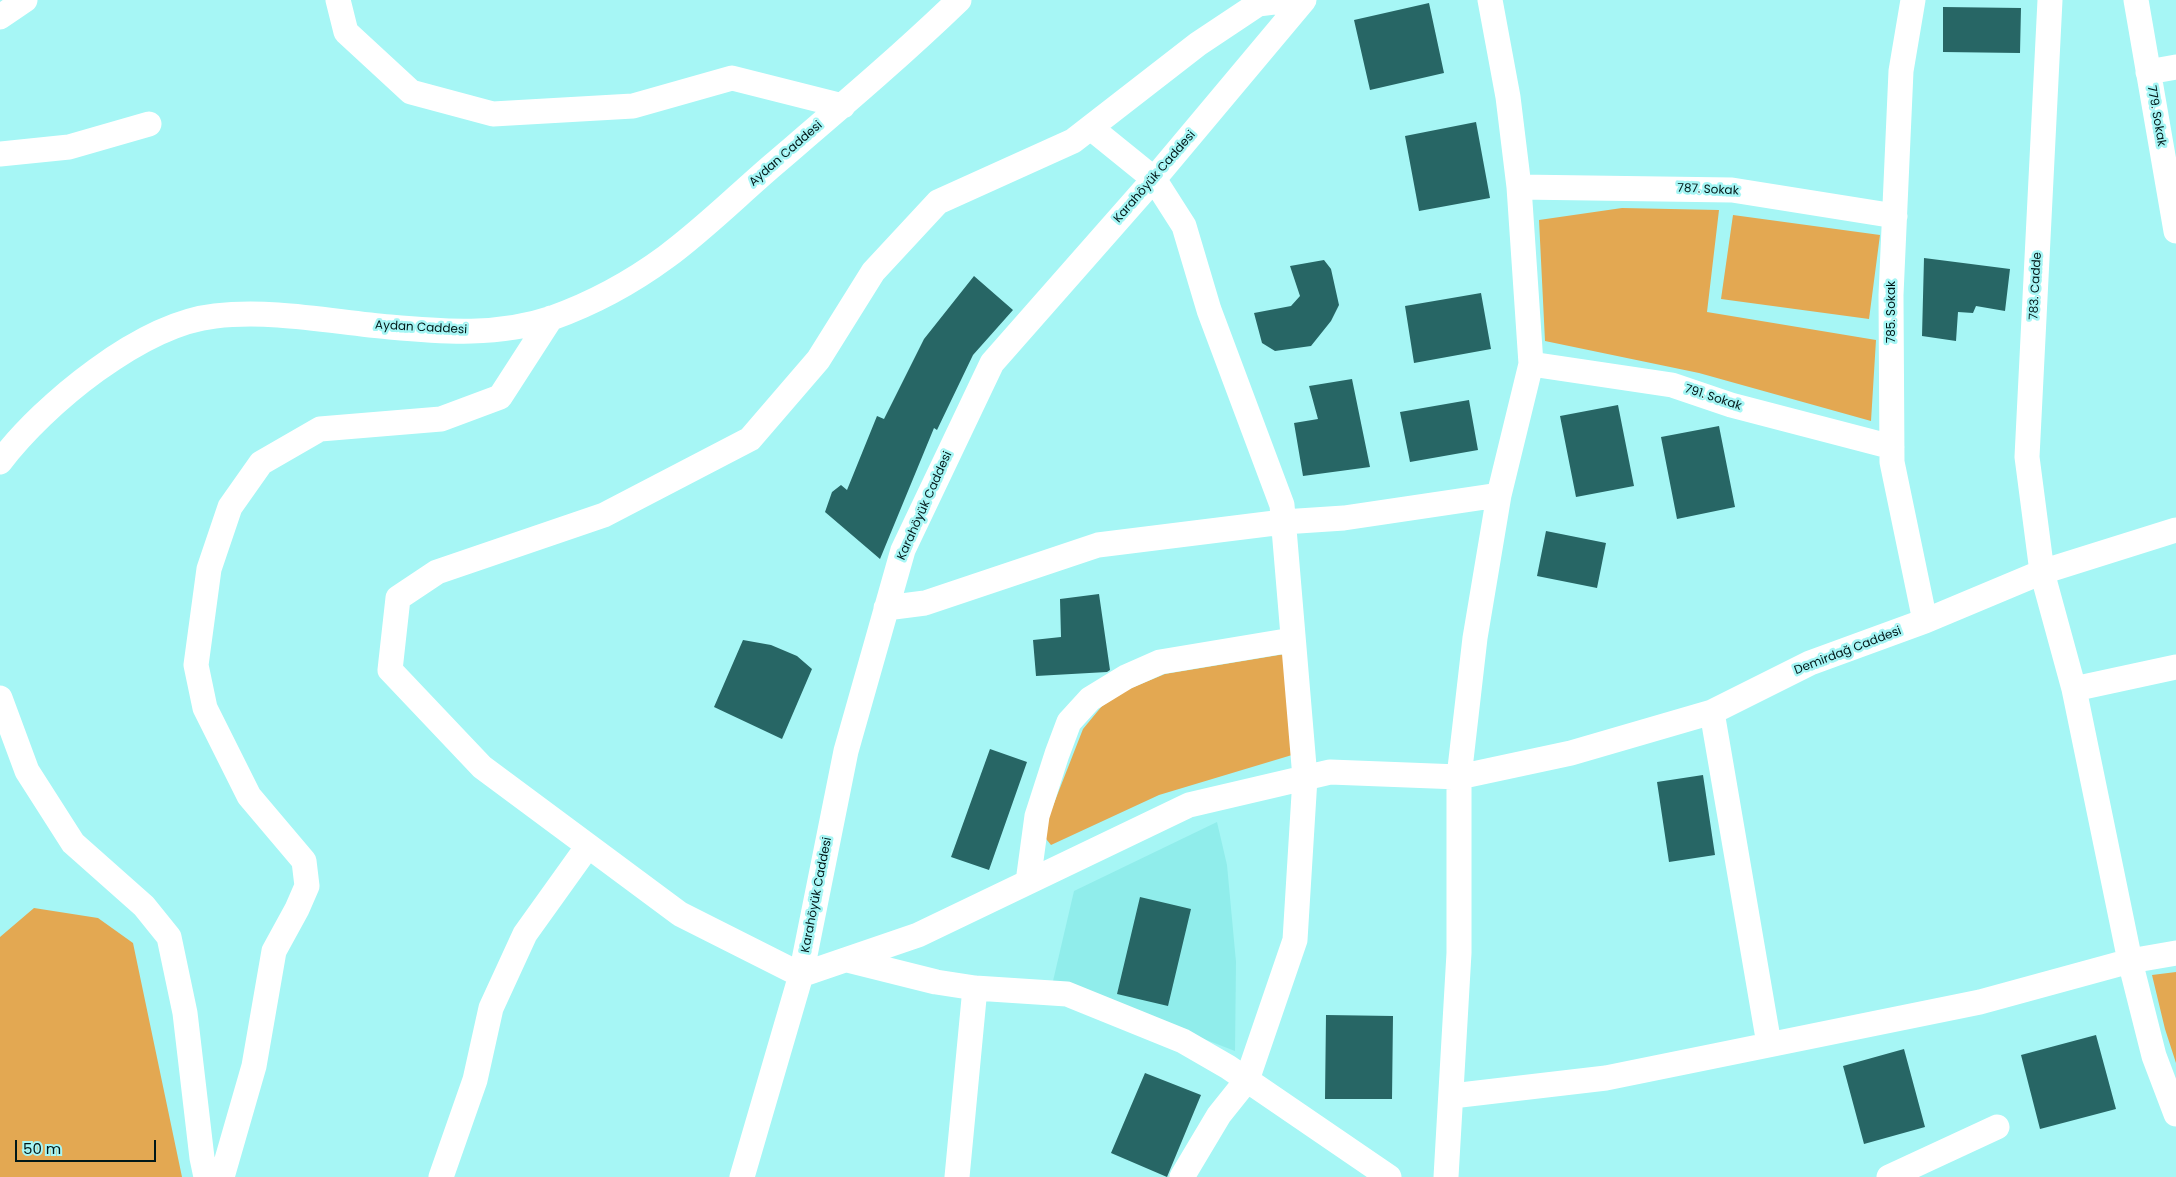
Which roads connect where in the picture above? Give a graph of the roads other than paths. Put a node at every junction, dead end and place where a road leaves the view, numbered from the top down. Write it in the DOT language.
graph roads {
  1 [pos="25,0"];
  2 [pos="338,0"];
  3 [pos="959,0"];
  4 [pos="1290,0"];
  5 [pos="1304,0"];
  6 [pos="1490,0"];
  7 [pos="1913,0"];
  8 [pos="2050,0"];
  9 [pos="2136,0"];
  10 [pos="0,17"];
  11 [pos="2176,67"];
  12 [pos="2148,72"];
  13 [pos="843,106"];
  14 [pos="149,124"];
  15 [pos="1091,128"];
  16 [pos="0,154"];
  17 [pos="1154,180"];
  18 [pos="1519,187"];
  19 [pos="1895,216"];
  20 [pos="2176,231"];
  21 [pos="551,318"];
  22 [pos="1531,364"];
  23 [pos="1892,447"];
  24 [pos="4,448"];
  25 [pos="1498,495"];
  26 [pos="1283,522"];
  27 [pos="2176,530"];
  28 [pos="2042,572"];
  29 [pos="886,608"];
  30 [pos="1925,621"];
  31 [pos="1292,640"];
  32 [pos="2176,667"];
  33 [pos="2074,689"];
  34 [pos="0,698"];
  35 [pos="1712,712"];
  36 [pos="1459,777"];
  37 [pos="1305,778"];
  38 [pos="588,846"];
  39 [pos="1028,882"];
  40 [pos="2176,953"];
  41 [pos="848,960"];
  42 [pos="2130,961"];
  43 [pos="801,975"];
  44 [pos="975,988"];
  45 [pos="1769,1044"];
  46 [pos="1248,1080"];
  47 [pos="1452,1096"];
  48 [pos="2176,1114"];
  49 [pos="1996,1127"];
  50 [pos="206,1177"];
  51 [pos="222,1177"];
  52 [pos="441,1177"];
  53 [pos="742,1177"];
  54 [pos="957,1177"];
  55 [pos="1182,1177"];
  56 [pos="1389,1177"];
  57 [pos="1446,1177"];
  58 [pos="1889,1177"];
  1 -- 10 [label="street"];
  2 -- 13 [label="street"];
  3 -- 13 [label="street, Aydan Caddesi"];
  4 -- 15 [label="street"];
  5 -- 17 [label="street, Karahöyük Caddesi"];
  6 -- 18 [label="street"];
  7 -- 19 [label="street, 785. Sokak"];
  8 -- 28 [label="street, 783. Cadde"];
  9 -- 12 [label="street, 779. Sokak"];
  11 -- 12 [label="street"];
  12 -- 20 [label="street, 779. Sokak"];
  13 -- 21 [label="street, Aydan Caddesi"];
  14 -- 16 [label="street"];
  15 -- 17 [label="street"];
  15 -- 38 [label="street"];
  17 -- 26 [label="street"];
  17 -- 29 [label="street, Karahöyük Caddesi"];
  18 -- 19 [label="street, 787. Sokak"];
  18 -- 22 [label="street"];
  19 -- 23 [label="street, 785. Sokak"];
  21 -- 24 [label="street, Aydan Caddesi"];
  21 -- 51 [label="street"];
  22 -- 23 [label="street, 791. Sokak"];
  22 -- 25 [label="street"];
  23 -- 30 [label="street, 785. Sokak"];
  25 -- 26 [label="street"];
  25 -- 36 [label="street"];
  26 -- 29 [label="street"];
  26 -- 31 [label="street"];
  27 -- 28 [label="street, Demirdağ Caddesi"];
  28 -- 30 [label="street, Demirdağ Caddesi"];
  28 -- 33 [label="street, 783. Cadde"];
  29 -- 43 [label="street, Karahöyük Caddesi"];
  30 -- 35 [label="street, Demirdağ Caddesi"];
  31 -- 37 [label="street"];
  31 -- 39 [label="street"];
  32 -- 33 [label="street"];
  33 -- 42 [label="street, 783. Cadde"];
  34 -- 50 [label="street"];
  35 -- 36 [label="street, Demirdağ Caddesi"];
  35 -- 45 [label="street"];
  36 -- 37 [label="street, Demirdağ Caddesi"];
  36 -- 47 [label="street"];
  37 -- 39 [label="street, Demirdağ Caddesi"];
  37 -- 46 [label="street"];
  38 -- 43 [label="street"];
  38 -- 52 [label="street"];
  39 -- 41 [label="street, Demirdağ Caddesi"];
  40 -- 42 [label="street"];
  41 -- 43 [label="street, Demirdağ Caddesi"];
  41 -- 44 [label="street"];
  42 -- 45 [label="street"];
  42 -- 48 [label="street, 783. Cadde"];
  43 -- 53 [label="street, Karahöyük Caddesi"];
  44 -- 46 [label="street"];
  44 -- 54 [label="street"];
  45 -- 47 [label="street"];
  46 -- 55 [label="street"];
  46 -- 56 [label="street"];
  47 -- 57 [label="street"];
  49 -- 58 [label="street"];
}
